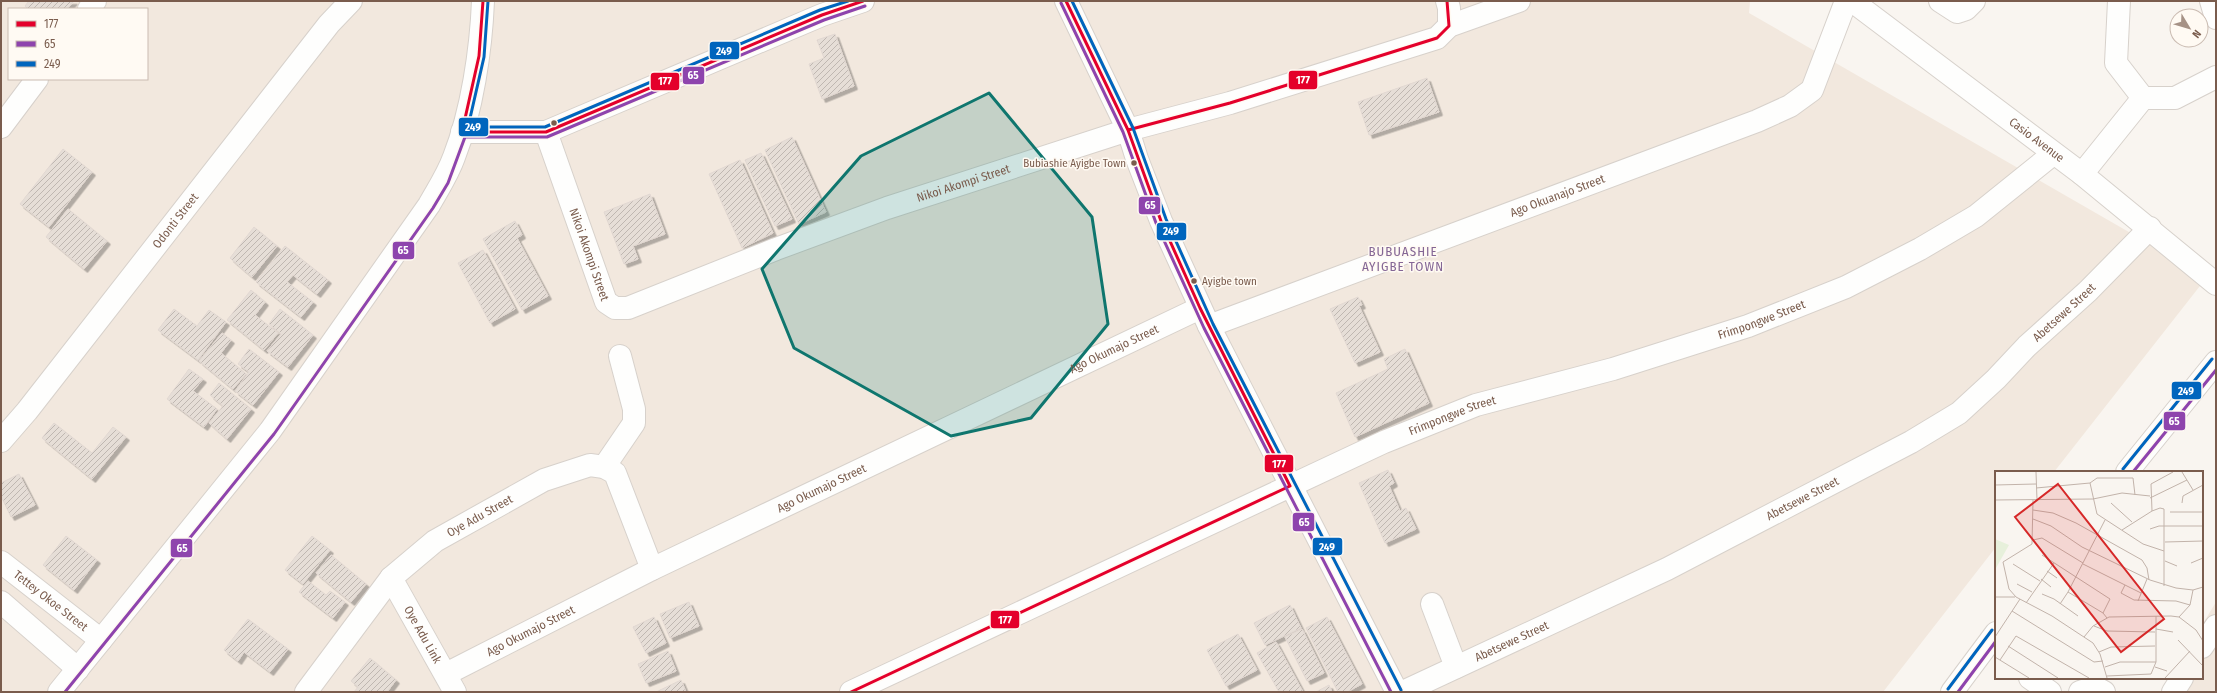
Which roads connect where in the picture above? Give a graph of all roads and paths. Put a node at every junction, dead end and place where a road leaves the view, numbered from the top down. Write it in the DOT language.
graph roads {
  1 [pos="351,1"];
  2 [pos="483,1"];
  3 [pos="863,1"];
  4 [pos="1066,1"];
  5 [pos="1447,1"];
  6 [pos="1518,1"];
  7 [pos="1846,1"];
  8 [pos="1852,1"];
  9 [pos="1940,1"];
  10 [pos="1974,1"];
  11 [pos="2119,1"];
  12 [pos="2211,1"];
  13 [pos="2216,18"];
  14 [pos="1449,26"];
  15 [pos="2216,77"];
  16 [pos="36,80"];
  17 [pos="2143,98"];
  18 [pos="1,127"];
  19 [pos="1128,130"];
  20 [pos="462,132"];
  21 [pos="546,132"];
  22 [pos="2053,154"];
  23 [pos="2082,174"];
  24 [pos="2150,228"];
  25 [pos="2216,284"];
  26 [pos="1204,317"];
  27 [pos="620,356"];
  28 [pos="2216,362"];
  29 [pos="1,441"];
  30 [pos="604,467"];
  31 [pos="2127,471"];
  32 [pos="1290,486"];
  33 [pos="1,562"];
  34 [pos="652,569"];
  35 [pos="391,578"];
  36 [pos="1,602"];
  37 [pos="1432,604"];
  38 [pos="2216,626"];
  39 [pos="101,640"];
  40 [pos="1993,643"];
  41 [pos="2203,646"];
  42 [pos="1456,667"];
  43 [pos="78,669"];
  44 [pos="2031,679"];
  45 [pos="2181,679"];
  46 [pos="450,683"];
  47 [pos="59,692"];
  48 [pos="306,692"];
  49 [pos="851,692"];
  50 [pos="1397,692"];
  51 [pos="1403,692"];
  52 [pos="1952,692"];
  53 [pos="2050,692"];
  54 [pos="2080,692"];
  55 [pos="2104,692"];
  56 [pos="2173,692"];
  1 -- 29 [label="street, Odonti Street"];
  2 -- 20 [label="street"];
  3 -- 21 [label="street"];
  4 -- 19 [label="street"];
  5 -- 14 [label="street"];
  6 -- 14 [label="street, Nikoi Akompi Street"];
  7 -- 26 [label="street, Ago Okuanajo Street"];
  8 -- 22 [label="street, Casio Avenue"];
  9 -- 10 [label="street"];
  11 -- 17 [label="street"];
  12 -- 13 [label="street"];
  14 -- 19 [label="street, Nikoi Akompi Street"];
  15 -- 17 [label="street"];
  16 -- 18 [label="street"];
  17 -- 23 [label="street"];
  19 -- 21 [label="street, Nikoi Akompi Street"];
  19 -- 26 [label="street"];
  20 -- 21 [label="street"];
  20 -- 39 [label="street"];
  22 -- 23 [label="street, Casio Avenue"];
  22 -- 32 [label="street, Frimpongwe Street"];
  23 -- 24 [label="street, Casio Avenue"];
  24 -- 25 [label="street, Casio Avenue"];
  24 -- 42 [label="street, Abetsewe Street"];
  26 -- 32 [label="street"];
  26 -- 34 [label="street, Ago Okumajo Street"];
  27 -- 30 [label="street"];
  28 -- 31 [label="street"];
  30 -- 34 [label="street"];
  30 -- 35 [label="street, Oye Adu Street"];
  32 -- 49 [label="street, Frimpongwe Street"];
  32 -- 50 [label="street"];
  33 -- 39 [label="street, Tettey Okoe Street"];
  34 -- 46 [label="street, Ago Okumajo Street"];
  35 -- 46 [label="street, Oye Adu Link"];
  35 -- 48 [label="street, Oye Adu Street"];
  36 -- 43 [label="street"];
  37 -- 42 [label="street"];
  38 -- 41 [label="street"];
  39 -- 43 [label="street"];
  40 -- 52 [label="street"];
  42 -- 51 [label="street, Abetsewe Street"];
  43 -- 47 [label="street"];
  44 -- 53 [label="street"];
  45 -- 56 [label="street"];
  54 -- 55 [label="street"];
}
